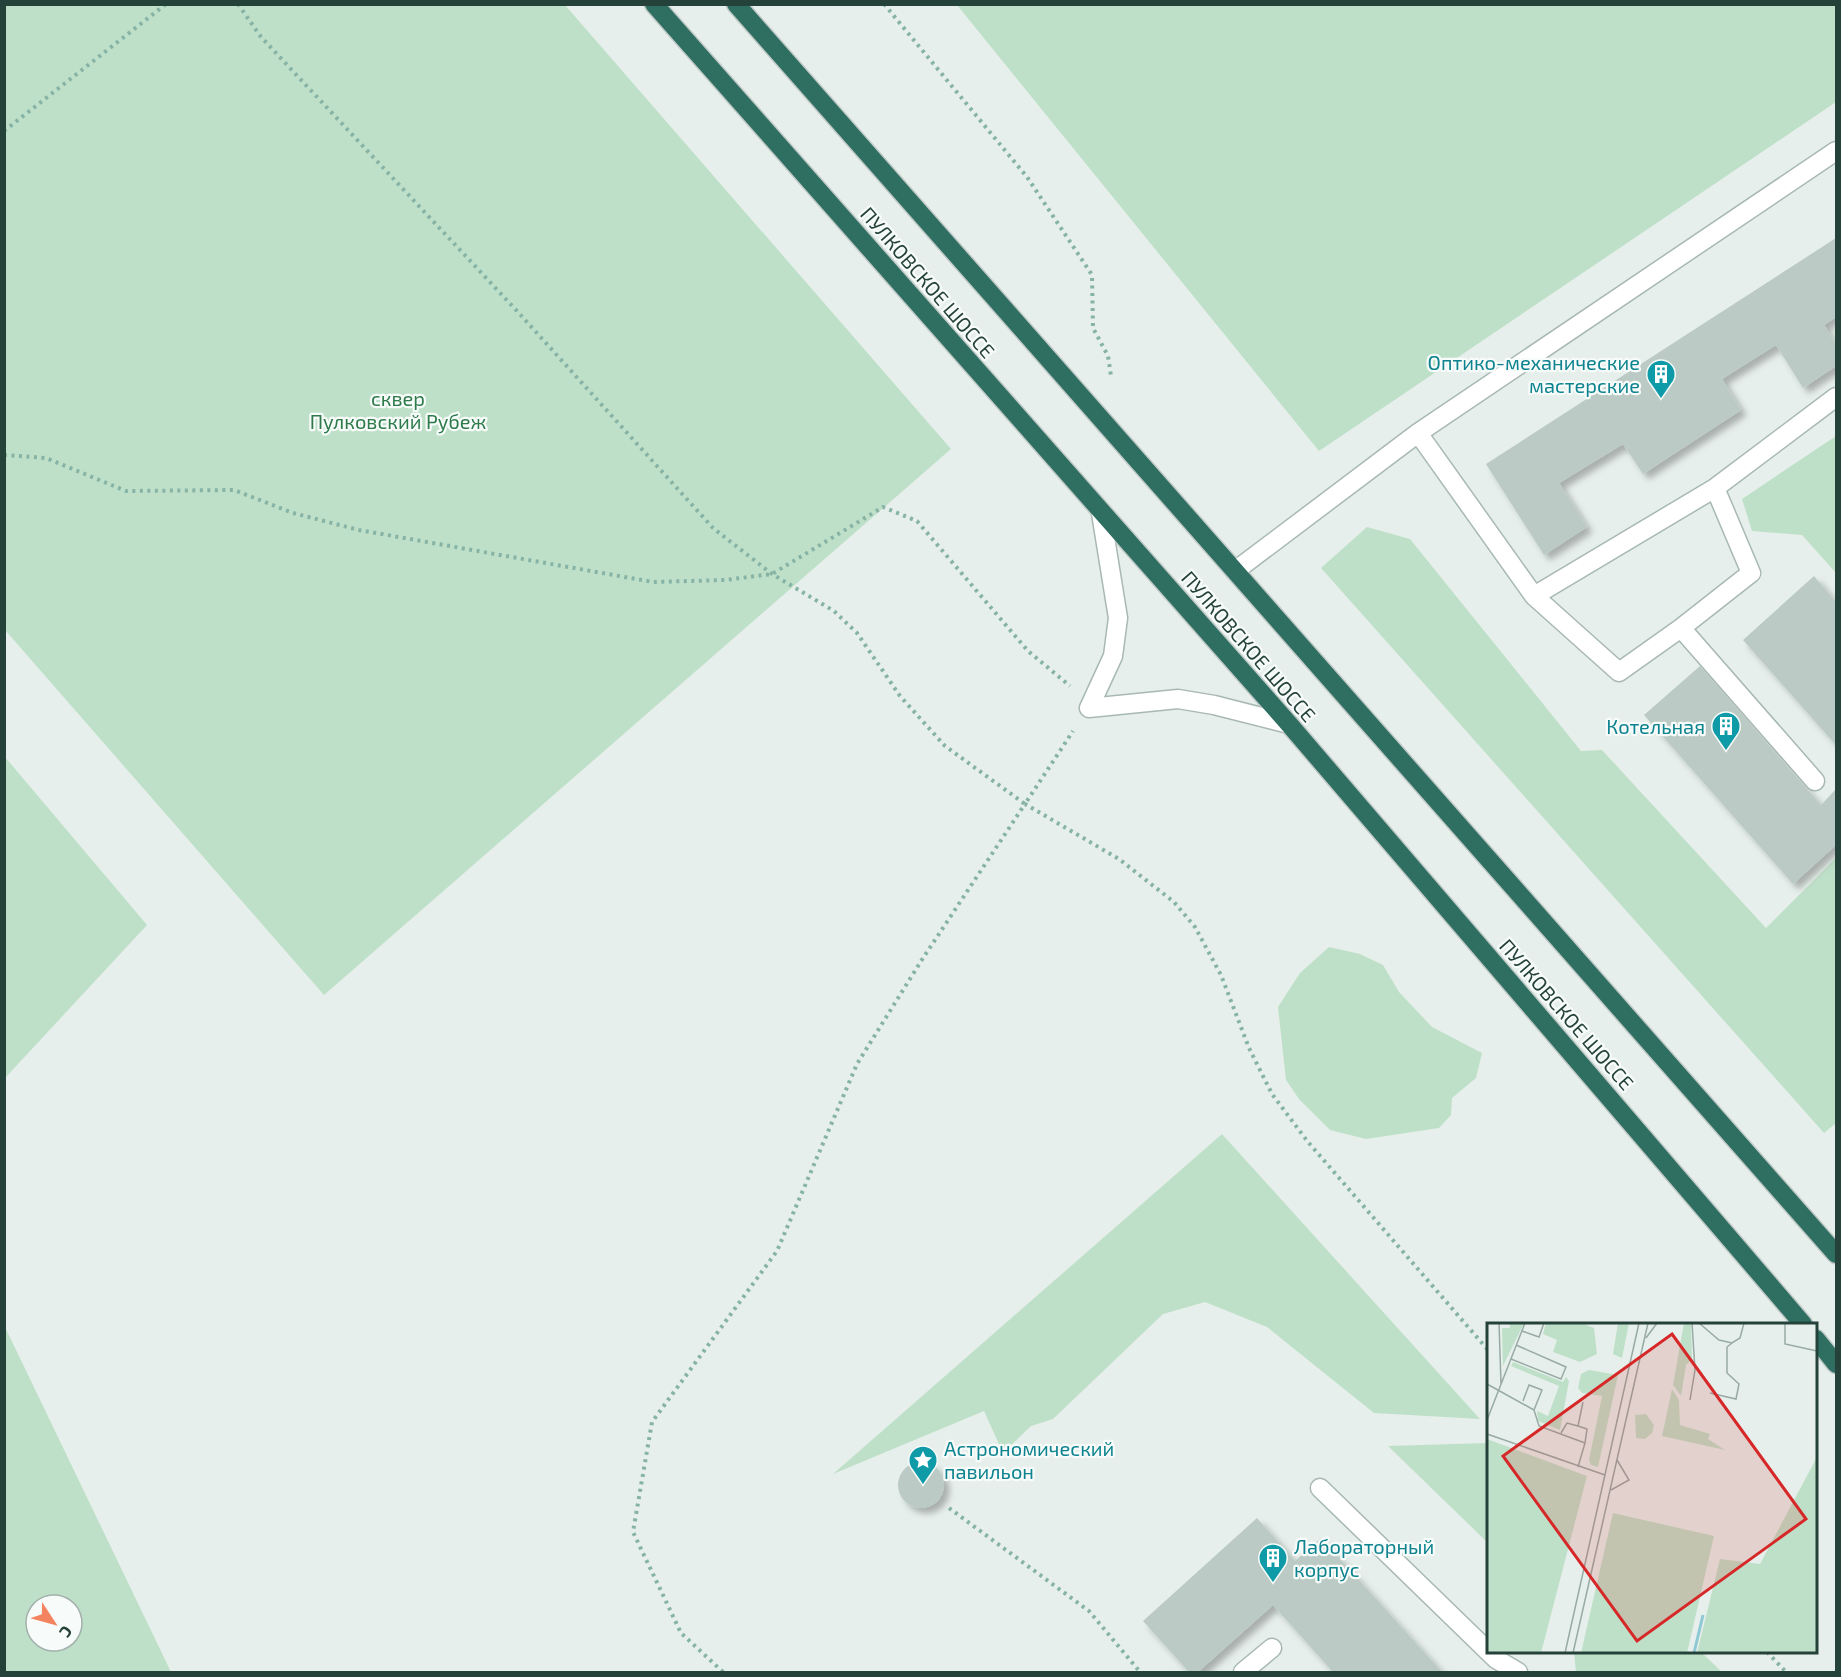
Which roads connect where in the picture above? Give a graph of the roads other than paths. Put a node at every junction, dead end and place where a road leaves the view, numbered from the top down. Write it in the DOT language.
graph roads {
  1 [pos="654,4"];
  2 [pos="736,4"];
  3 [pos="1836,151"];
  4 [pos="1836,397"];
  5 [pos="1418,434"];
  6 [pos="1715,488"];
  7 [pos="1101,513"];
  8 [pos="1235,571"];
  9 [pos="1534,596"];
  10 [pos="1682,628"];
  11 [pos="1288,724"];
  12 [pos="1815,781"];
  13 [pos="1836,1254"];
  14 [pos="1802,1323"];
  15 [pos="1817,1342"];
  16 [pos="1836,1364"];
  17 [pos="1320,1488"];
  18 [pos="1272,1648"];
  19 [pos="1487,1650"];
  20 [pos="1490,1653"];
  21 [pos="1243,1672"];
  22 [pos="1518,1672"];
  1 -- 7 [label="highway, ПУЛКОВСКОЕ ШОССЕ"];
  2 -- 8 [label="highway, ПУЛКОВСКОЕ ШОССЕ"];
  3 -- 5 [label="street"];
  4 -- 6 [label="street"];
  5 -- 8 [label="street"];
  5 -- 9 [label="street"];
  6 -- 9 [label="street"];
  6 -- 10 [label="street"];
  7 -- 11 [label="highway, ПУЛКОВСКОЕ ШОССЕ"];
  7 -- 11 [label="street"];
  8 -- 13 [label="highway, ПУЛКОВСКОЕ ШОССЕ"];
  9 -- 10 [label="street"];
  10 -- 12 [label="street"];
  11 -- 14 [label="highway, ПУЛКОВСКОЕ ШОССЕ"];
  15 -- 16 [label="highway"];
  17 -- 19 [label="street"];
  18 -- 21 [label="street"];
  20 -- 22 [label="street"];
}
